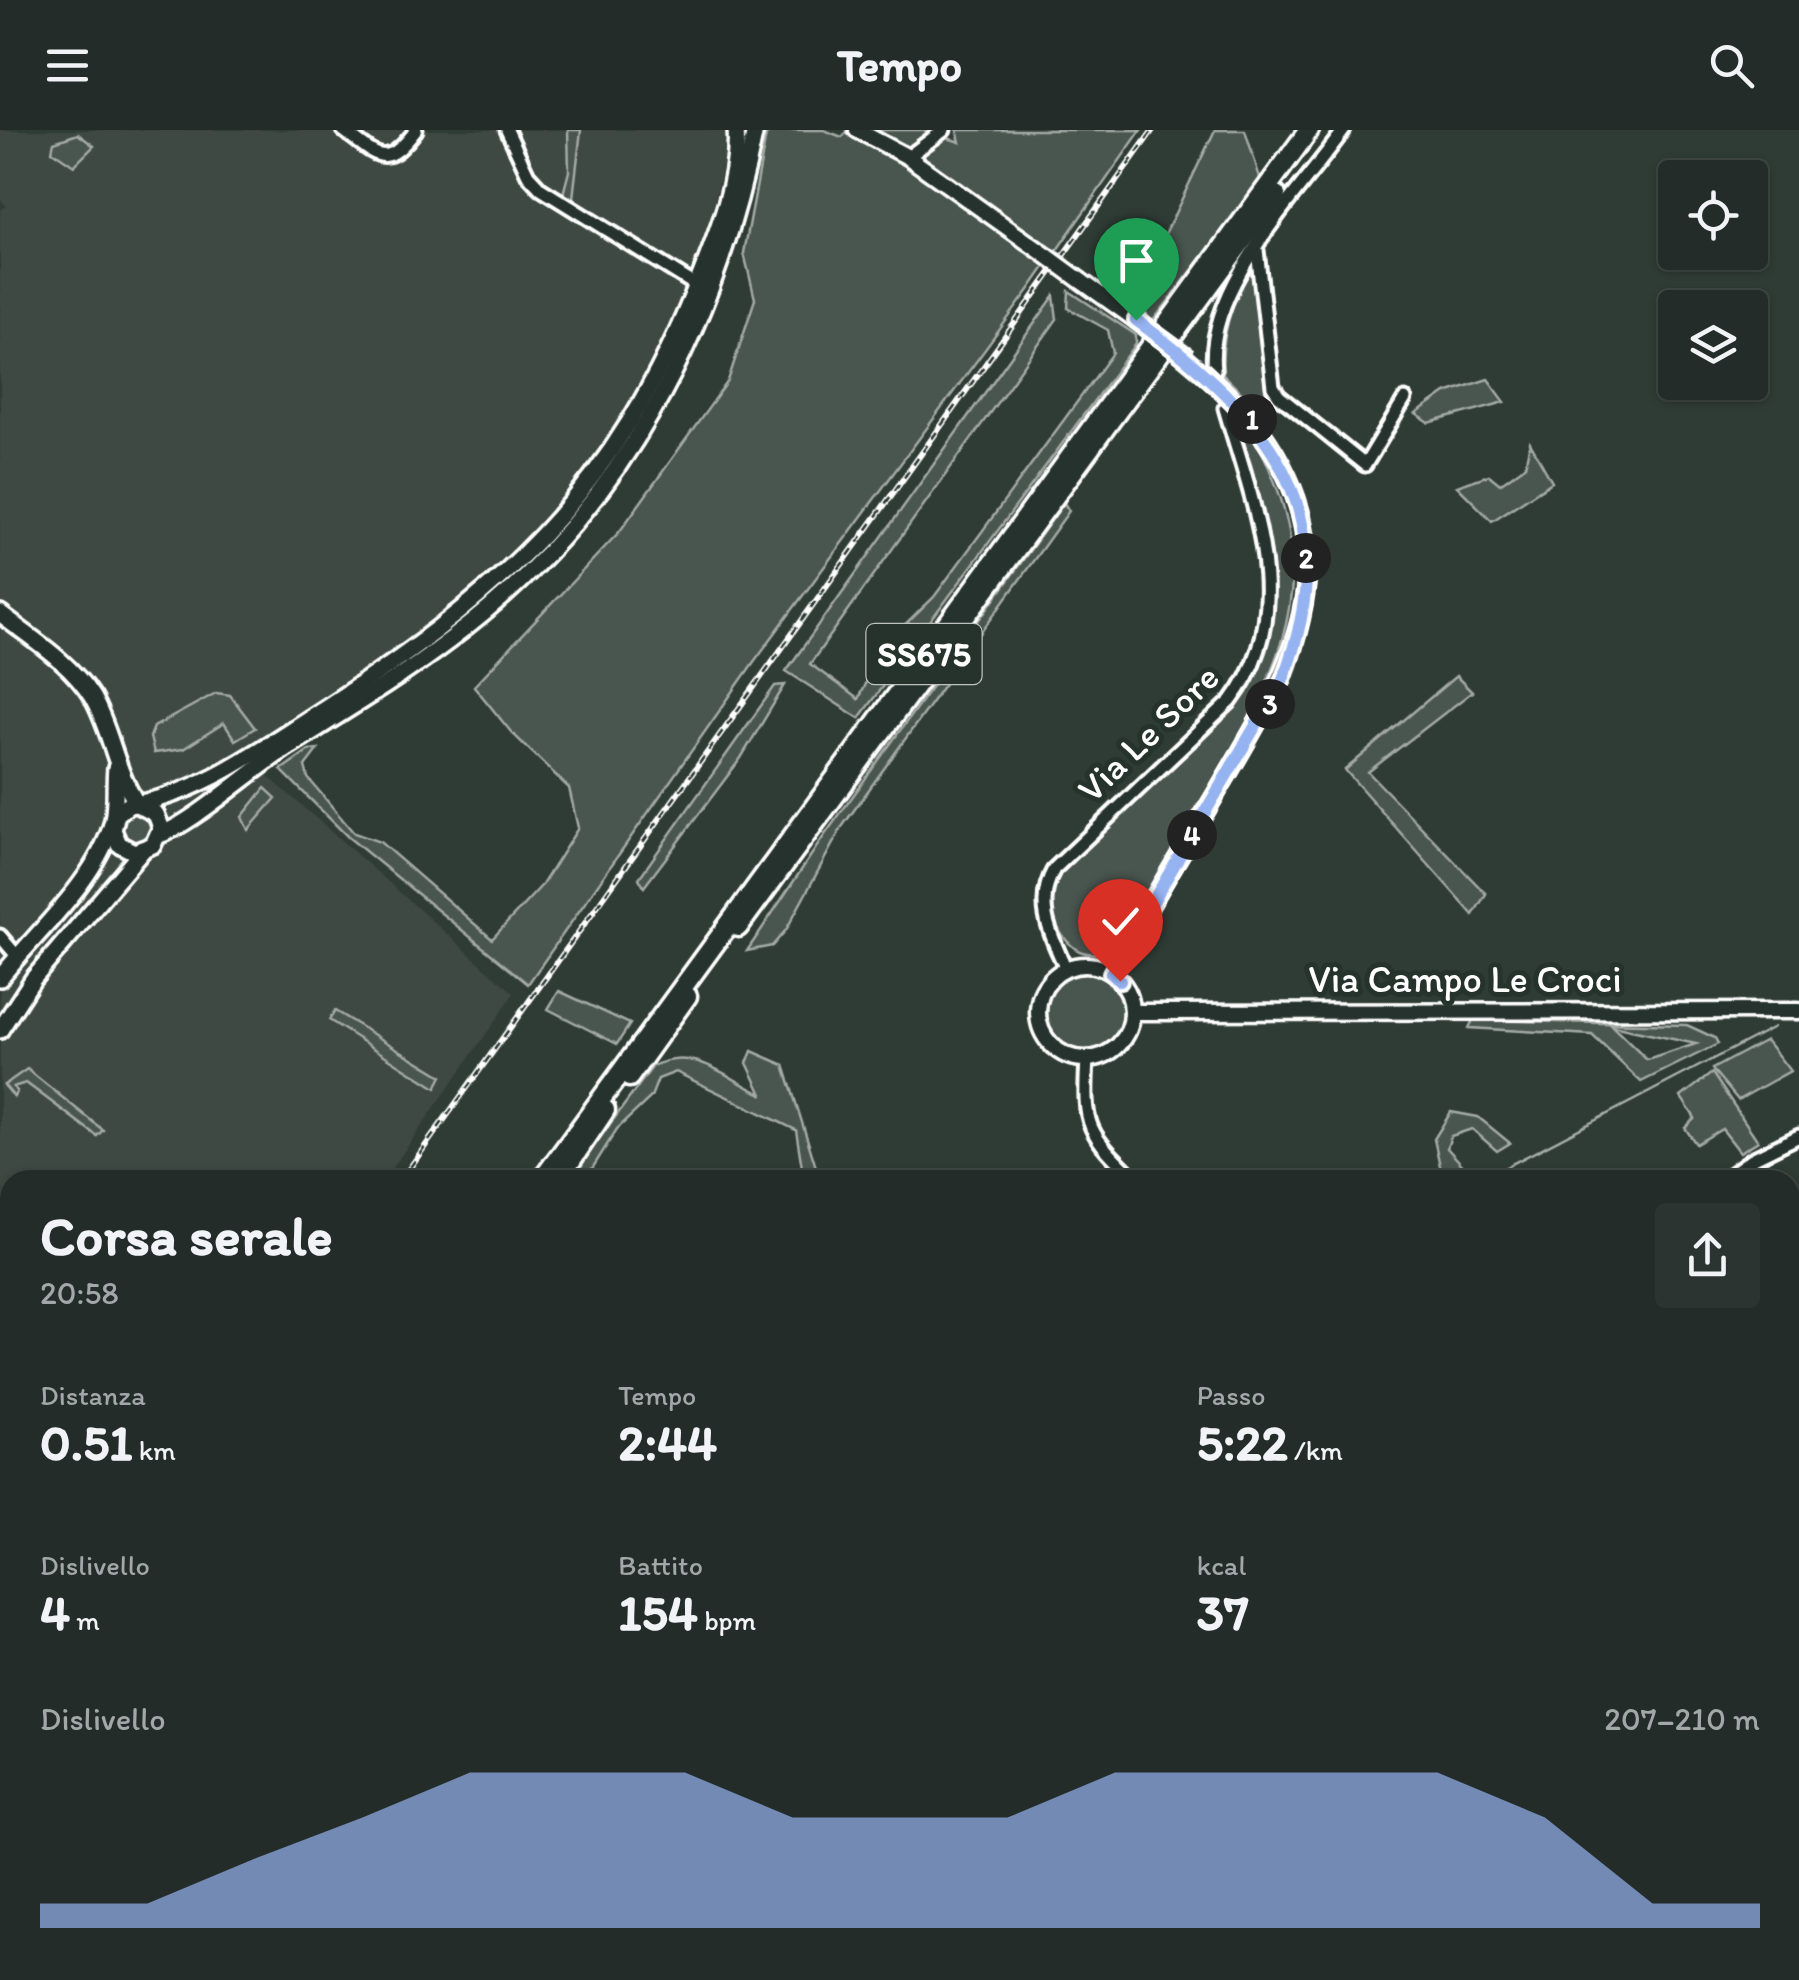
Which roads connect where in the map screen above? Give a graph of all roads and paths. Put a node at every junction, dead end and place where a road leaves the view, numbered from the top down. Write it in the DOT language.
graph roads {
  1 [pos="343,130"];
  2 [pos="416,130"];
  3 [pos="508,130"];
  4 [pos="736,130"];
  5 [pos="755,130"];
  6 [pos="857,130"];
  7 [pos="944,130"];
  8 [pos="1309,130"];
  9 [pos="1323,130"];
  10 [pos="1344,130"];
  11 [pos="908,157"];
  12 [pos="1256,250"];
  13 [pos="697,286"];
  14 [pos="1208,370"];
  15 [pos="1405,399"];
  16 [pos="1225,408"];
  17 [pos="0,614"];
  18 [pos="116,768"];
  19 [pos="138,804"];
  20 [pos="113,822"];
  21 [pos="160,835"];
  22 [pos="142,851"];
  23 [pos="0,936"];
  24 [pos="17,956"];
  25 [pos="1066,969"];
  26 [pos="1111,973"];
  27 [pos="0,978"];
  28 [pos="1799,1011"];
  29 [pos="1132,1012"];
  30 [pos="0,1030"];
  31 [pos="1087,1059"];
  32 [pos="1799,1136"];
  33 [pos="549,1170"];
  34 [pos="565,1170"];
  35 [pos="1126,1170"];
  36 [pos="1737,1170"];
  1 -- 2 [label="street"];
  3 -- 13 [label="street"];
  4 -- 13 [label="main road"];
  5 -- 21 [label="main road"];
  6 -- 11 [label="street"];
  7 -- 11 [label="street"];
  8 -- 33 [label="highway, SS675"];
  9 -- 34 [label="highway, SS675"];
  10 -- 12 [label="street"];
  11 -- 14 [label="street, bridge"];
  12 -- 14 [label="street"];
  12 -- 15 [label="street"];
  13 -- 19 [label="main road"];
  14 -- 26 [label="street, bridge"];
  16 -- 25 [label="street, Via Le Sore"];
  17 -- 18 [label="main road"];
  18 -- 19 [label="main road"];
  18 -- 20 [label="main road"];
  19 -- 20 [label="main road"];
  19 -- 21 [label="main road"];
  20 -- 22 [label="main road"];
  20 -- 24 [label="main road"];
  21 -- 22 [label="main road"];
  22 -- 30 [label="main road"];
  23 -- 24 [label="street"];
  24 -- 27 [label="main road"];
  25 -- 26 [label="street"];
  25 -- 31 [label="street"];
  26 -- 29 [label="street"];
  28 -- 29 [label="street, Via Campo Le Croci"];
  29 -- 31 [label="street"];
  31 -- 35 [label="street"];
  32 -- 36 [label="street"];
}
